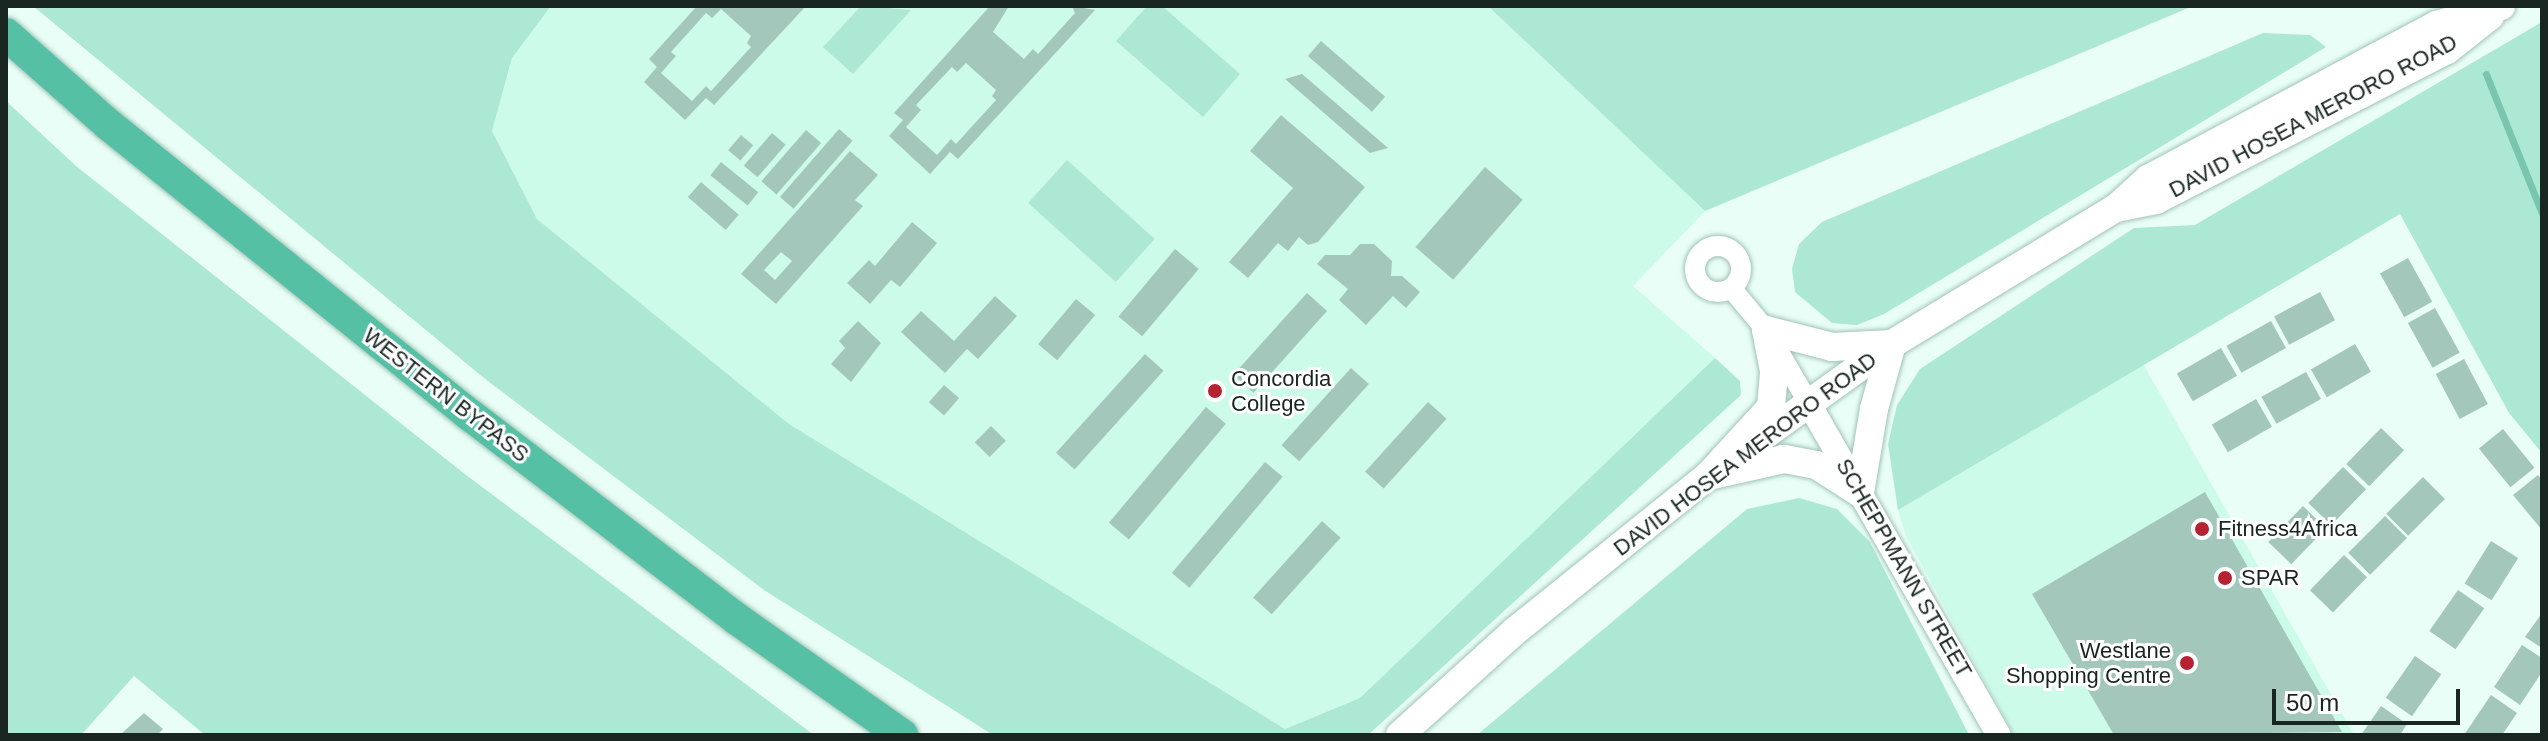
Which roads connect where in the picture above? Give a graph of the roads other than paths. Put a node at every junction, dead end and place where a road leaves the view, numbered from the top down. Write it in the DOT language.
graph roads {
  1 [pos="2502,6"];
  2 [pos="6,34"];
  3 [pos="1732,289"];
  4 [pos="1766,330"];
  5 [pos="1892,344"];
  6 [pos="1808,402"];
  7 [pos="1708,476"];
  8 [pos="1860,493"];
  9 [pos="902,735"];
  10 [pos="1400,735"];
  11 [pos="1999,735"];
  1 -- 5 [label="main road, DAVID HOSEA MERORO ROAD"];
  2 -- 9 [label="highway, WESTERN BYPASS"];
  3 -- 4 [label="street"];
  4 -- 5 [label="main road"];
  4 -- 6 [label="street"];
  4 -- 7 [label="main road"];
  5 -- 6 [label="main road, DAVID HOSEA MERORO ROAD"];
  5 -- 8 [label="main road"];
  6 -- 7 [label="main road, DAVID HOSEA MERORO ROAD"];
  6 -- 8 [label="street, SCHEPPMANN STREET"];
  7 -- 8 [label="main road"];
  7 -- 10 [label="main road, DAVID HOSEA MERORO ROAD"];
  8 -- 11 [label="street, SCHEPPMANN STREET"];
}
